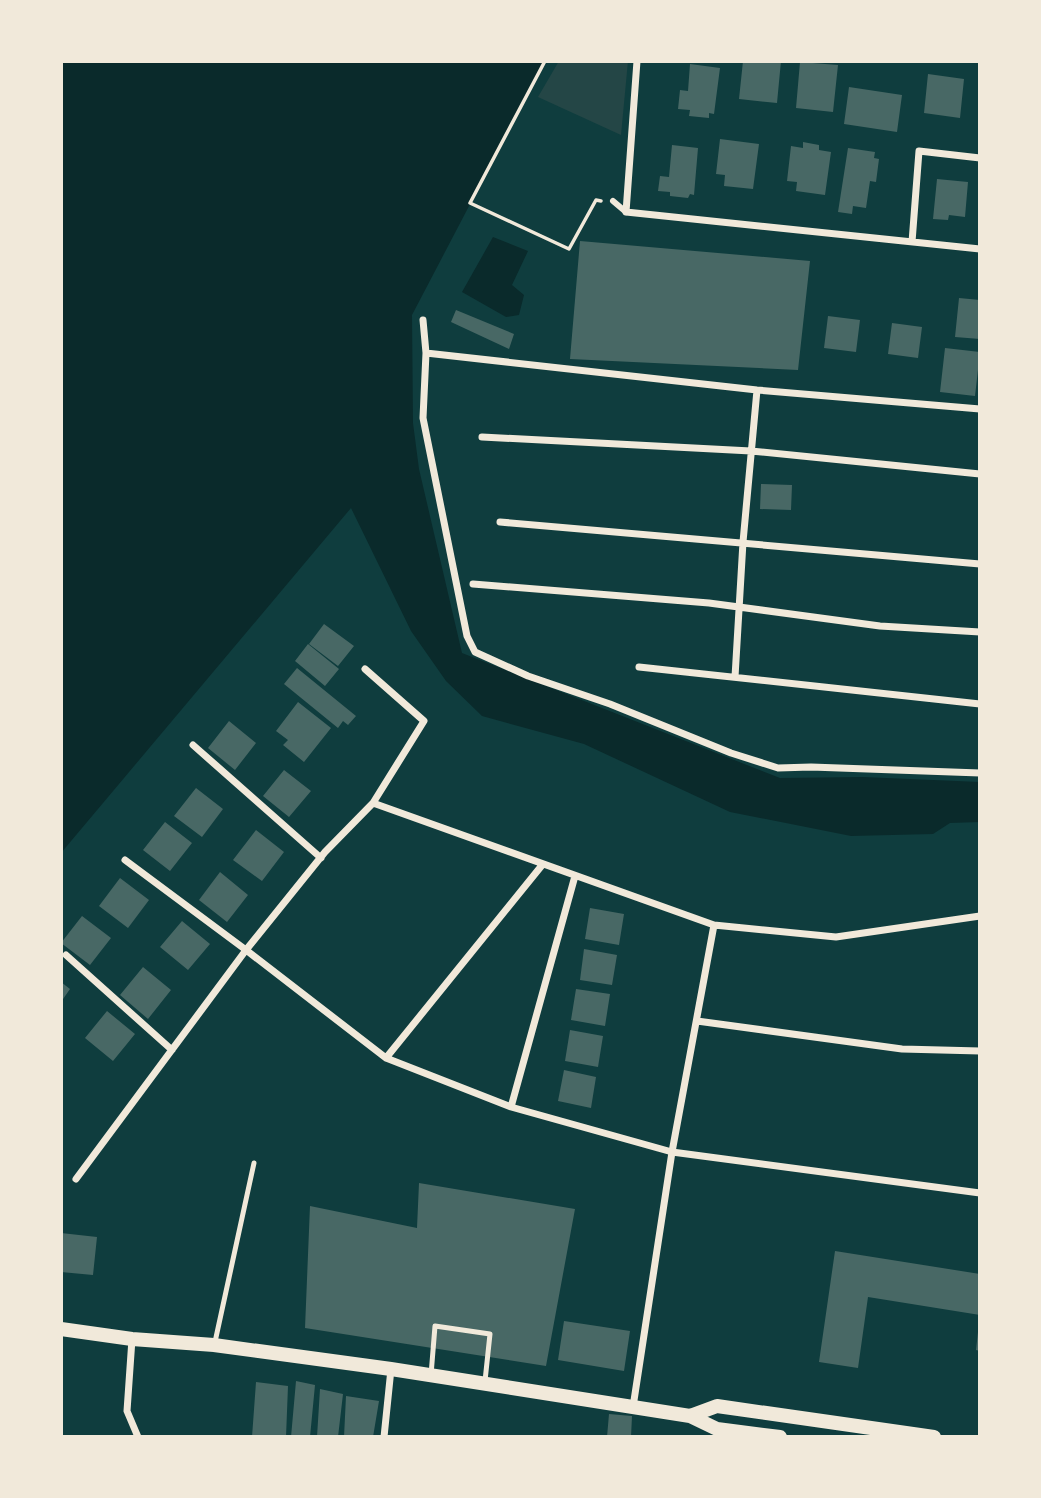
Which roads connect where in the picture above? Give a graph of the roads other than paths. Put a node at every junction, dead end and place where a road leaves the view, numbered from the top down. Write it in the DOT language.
graph roads {
  1 [pos="637,61"];
  2 [pos="980,158"];
  3 [pos="613,201"];
  4 [pos="626,212"];
  5 [pos="912,242"];
  6 [pos="980,249"];
  7 [pos="423,320"];
  8 [pos="426,353"];
  9 [pos="757,390"];
  10 [pos="980,410"];
  11 [pos="482,437"];
  12 [pos="751,451"];
  13 [pos="980,474"];
  14 [pos="500,522"];
  15 [pos="743,542"];
  16 [pos="980,564"];
  17 [pos="472,584"];
  18 [pos="738,607"];
  19 [pos="980,632"];
  20 [pos="639,667"];
  21 [pos="365,669"];
  22 [pos="735,677"];
  23 [pos="980,704"];
  24 [pos="193,745"];
  25 [pos="980,773"];
  26 [pos="373,803"];
  27 [pos="321,858"];
  28 [pos="125,860"];
  29 [pos="543,864"];
  30 [pos="575,876"];
  31 [pos="980,916"];
  32 [pos="714,925"];
  33 [pos="246,950"];
  34 [pos="66,955"];
  35 [pos="697,1020"];
  36 [pos="172,1050"];
  37 [pos="980,1051"];
  38 [pos="386,1058"];
  39 [pos="511,1107"];
  40 [pos="672,1152"];
  41 [pos="254,1163"];
  42 [pos="76,1179"];
  43 [pos="980,1193"];
  44 [pos="61,1329"];
  45 [pos="132,1339"];
  46 [pos="214,1345"];
  47 [pos="391,1369"];
  48 [pos="431,1376"];
  49 [pos="484,1384"];
  50 [pos="633,1408"];
  51 [pos="690,1416"];
  52 [pos="762,1435"];
  53 [pos="138,1437"];
  54 [pos="384,1437"];
  55 [pos="780,1437"];
  56 [pos="934,1437"];
  1 -- 4 [label="street"];
  2 -- 5 [label="street"];
  3 -- 4 [label="street"];
  4 -- 5 [label="street"];
  5 -- 6 [label="street"];
  7 -- 8 [label="street"];
  8 -- 9 [label="street"];
  8 -- 25 [label="street"];
  9 -- 10 [label="street"];
  9 -- 12 [label="street"];
  11 -- 12 [label="street"];
  12 -- 13 [label="street"];
  12 -- 15 [label="street"];
  14 -- 15 [label="street"];
  15 -- 16 [label="street"];
  15 -- 18 [label="street"];
  17 -- 18 [label="street"];
  18 -- 19 [label="street"];
  18 -- 22 [label="street"];
  20 -- 22 [label="street"];
  21 -- 26 [label="street"];
  22 -- 23 [label="street"];
  24 -- 27 [label="street"];
  26 -- 27 [label="street"];
  26 -- 29 [label="street"];
  27 -- 33 [label="street"];
  28 -- 33 [label="street"];
  29 -- 30 [label="street"];
  29 -- 38 [label="street"];
  30 -- 32 [label="street"];
  30 -- 39 [label="street"];
  31 -- 32 [label="street"];
  32 -- 35 [label="street"];
  33 -- 36 [label="street"];
  33 -- 38 [label="street"];
  34 -- 36 [label="street"];
  35 -- 37 [label="street"];
  35 -- 40 [label="street"];
  36 -- 42 [label="street"];
  38 -- 39 [label="street"];
  39 -- 40 [label="street"];
  40 -- 43 [label="street"];
  40 -- 50 [label="street"];
  41 -- 46 [label="lane"];
  44 -- 45 [label="main road"];
  45 -- 46 [label="main road"];
  45 -- 53 [label="street"];
  46 -- 47 [label="main road"];
  47 -- 48 [label="main road"];
  47 -- 54 [label="street"];
  48 -- 49 [label="main road"];
  48 -- 49 [label="lane"];
  49 -- 50 [label="main road"];
  50 -- 51 [label="main road"];
  51 -- 52 [label="main road"];
  51 -- 56 [label="main road"];
  52 -- 55 [label="main road"];
}
